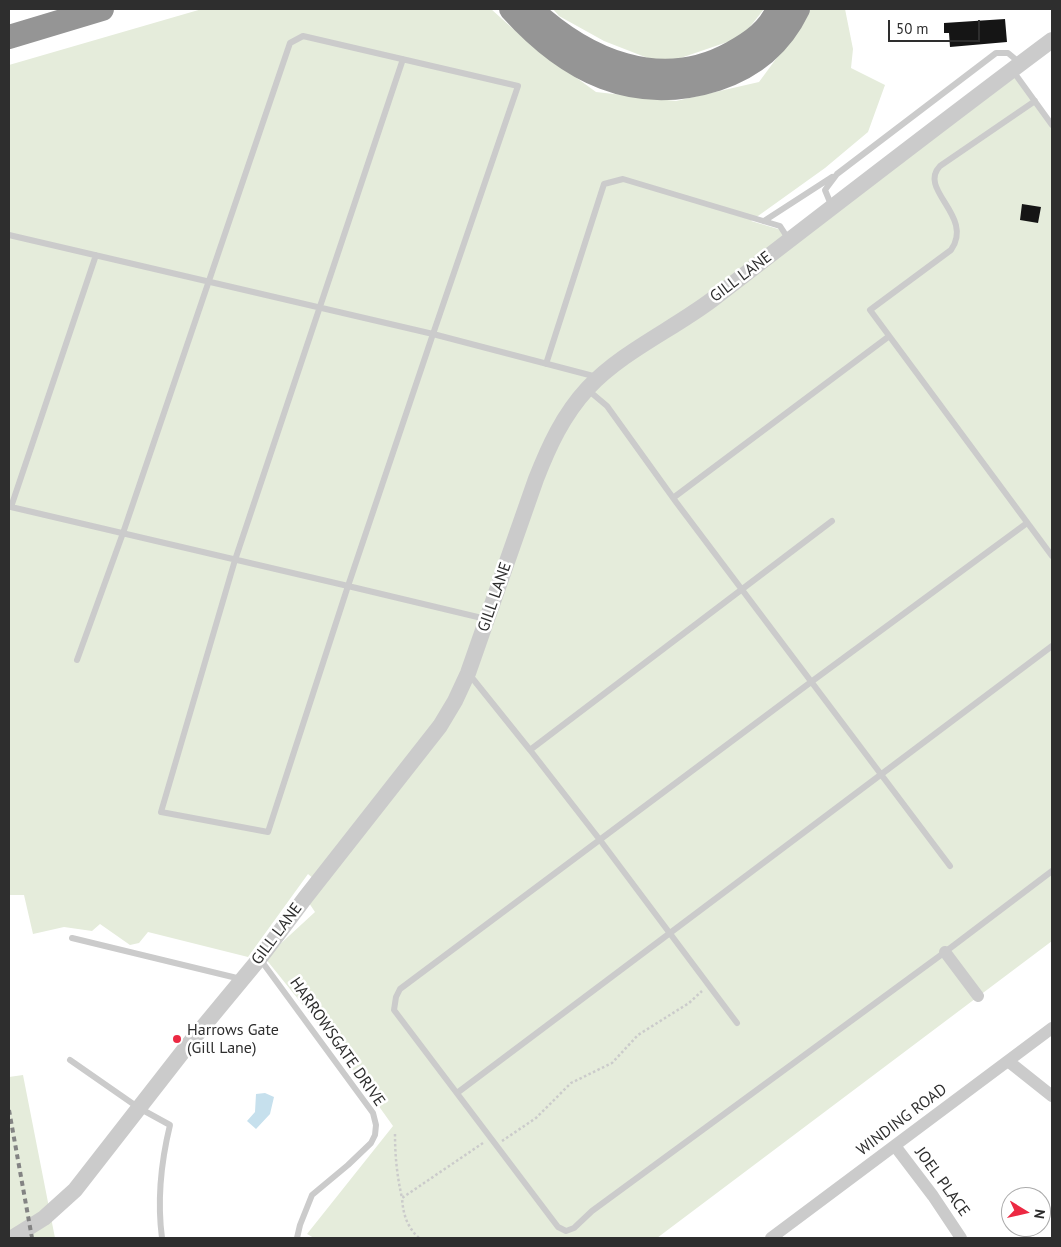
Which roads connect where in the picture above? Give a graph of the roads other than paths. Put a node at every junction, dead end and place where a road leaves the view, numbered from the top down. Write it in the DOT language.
graph roads {
  1 [pos="102,9"];
  2 [pos="511,9"];
  3 [pos="531,9"];
  4 [pos="778,9"];
  5 [pos="798,9"];
  6 [pos="9,37"];
  7 [pos="1052,40"];
  8 [pos="403,59"];
  9 [pos="1016,67"];
  10 [pos="1035,101"];
  11 [pos="1052,125"];
  12 [pos="837,174"];
  13 [pos="832,208"];
  14 [pos="764,221"];
  15 [pos="9,235"];
  16 [pos="789,241"];
  17 [pos="96,255"];
  18 [pos="208,282"];
  19 [pos="320,308"];
  20 [pos="433,334"];
  21 [pos="888,337"];
  22 [pos="546,364"];
  23 [pos="593,383"];
  24 [pos="673,498"];
  25 [pos="832,521"];
  26 [pos="1027,522"];
  27 [pos="123,534"];
  28 [pos="1052,556"];
  29 [pos="235,560"];
  30 [pos="348,586"];
  31 [pos="742,590"];
  32 [pos="487,620"];
  33 [pos="1052,646"];
  34 [pos="77,660"];
  35 [pos="468,673"];
  36 [pos="811,682"];
  37 [pos="530,750"];
  38 [pos="882,775"];
  39 [pos="600,840"];
  40 [pos="950,866"];
  41 [pos="1052,871"];
  42 [pos="670,934"];
  43 [pos="72,938"];
  44 [pos="945,952"];
  45 [pos="260,958"];
  46 [pos="242,979"];
  47 [pos="978,996"];
  48 [pos="737,1023"];
  49 [pos="1052,1028"];
  50 [pos="70,1060"];
  51 [pos="1008,1061"];
  52 [pos="457,1093"];
  53 [pos="1052,1096"];
  54 [pos="140,1108"];
  55 [pos="895,1146"];
  56 [pos="775,1237"];
  57 [pos="12,1238"];
  58 [pos="162,1238"];
  59 [pos="298,1238"];
  60 [pos="961,1238"];
  1 -- 6 [label="highway"];
  2 -- 5 [label="highway"];
  3 -- 4 [label="highway"];
  7 -- 9 [label="street, GILL LANE"];
  8 -- 18 [label="lane"];
  8 -- 19 [label="lane"];
  8 -- 20 [label="lane"];
  9 -- 10 [label="lane"];
  9 -- 12 [label="lane"];
  9 -- 13 [label="street, GILL LANE"];
  10 -- 11 [label="lane"];
  10 -- 21 [label="lane"];
  12 -- 13 [label="lane"];
  12 -- 14 [label="lane"];
  13 -- 16 [label="street, GILL LANE"];
  14 -- 16 [label="lane"];
  14 -- 22 [label="lane"];
  15 -- 17 [label="lane"];
  16 -- 23 [label="street, GILL LANE"];
  17 -- 18 [label="lane"];
  17 -- 27 [label="lane"];
  18 -- 19 [label="lane"];
  18 -- 27 [label="lane"];
  19 -- 20 [label="lane"];
  19 -- 29 [label="lane"];
  20 -- 22 [label="lane"];
  20 -- 30 [label="lane"];
  21 -- 24 [label="lane"];
  21 -- 26 [label="lane"];
  22 -- 23 [label="lane"];
  23 -- 24 [label="lane"];
  23 -- 32 [label="street, GILL LANE"];
  24 -- 31 [label="lane"];
  25 -- 31 [label="lane"];
  26 -- 28 [label="lane"];
  26 -- 36 [label="lane"];
  27 -- 29 [label="lane"];
  27 -- 34 [label="lane"];
  29 -- 30 [label="lane"];
  29 -- 30 [label="lane"];
  30 -- 32 [label="lane"];
  31 -- 36 [label="lane"];
  31 -- 37 [label="lane"];
  32 -- 35 [label="street, GILL LANE"];
  33 -- 38 [label="lane"];
  35 -- 37 [label="lane"];
  35 -- 45 [label="street, GILL LANE"];
  36 -- 38 [label="lane"];
  36 -- 39 [label="lane"];
  37 -- 39 [label="lane"];
  38 -- 40 [label="lane"];
  38 -- 42 [label="lane"];
  39 -- 42 [label="lane"];
  39 -- 52 [label="lane"];
  41 -- 44 [label="lane"];
  42 -- 48 [label="lane"];
  42 -- 52 [label="lane"];
  43 -- 46 [label="lane"];
  44 -- 47 [label="street"];
  44 -- 52 [label="lane"];
  45 -- 46 [label="street, GILL LANE"];
  45 -- 59 [label="lane, HARROWSGATE DRIVE"];
  46 -- 54 [label="street, GILL LANE"];
  49 -- 51 [label="street, WINDING ROAD"];
  50 -- 54 [label="lane"];
  51 -- 53 [label="street"];
  51 -- 55 [label="street, WINDING ROAD"];
  54 -- 57 [label="street, GILL LANE"];
  54 -- 58 [label="lane"];
  55 -- 56 [label="street, WINDING ROAD"];
  55 -- 60 [label="street, JOEL PLACE"];
}
